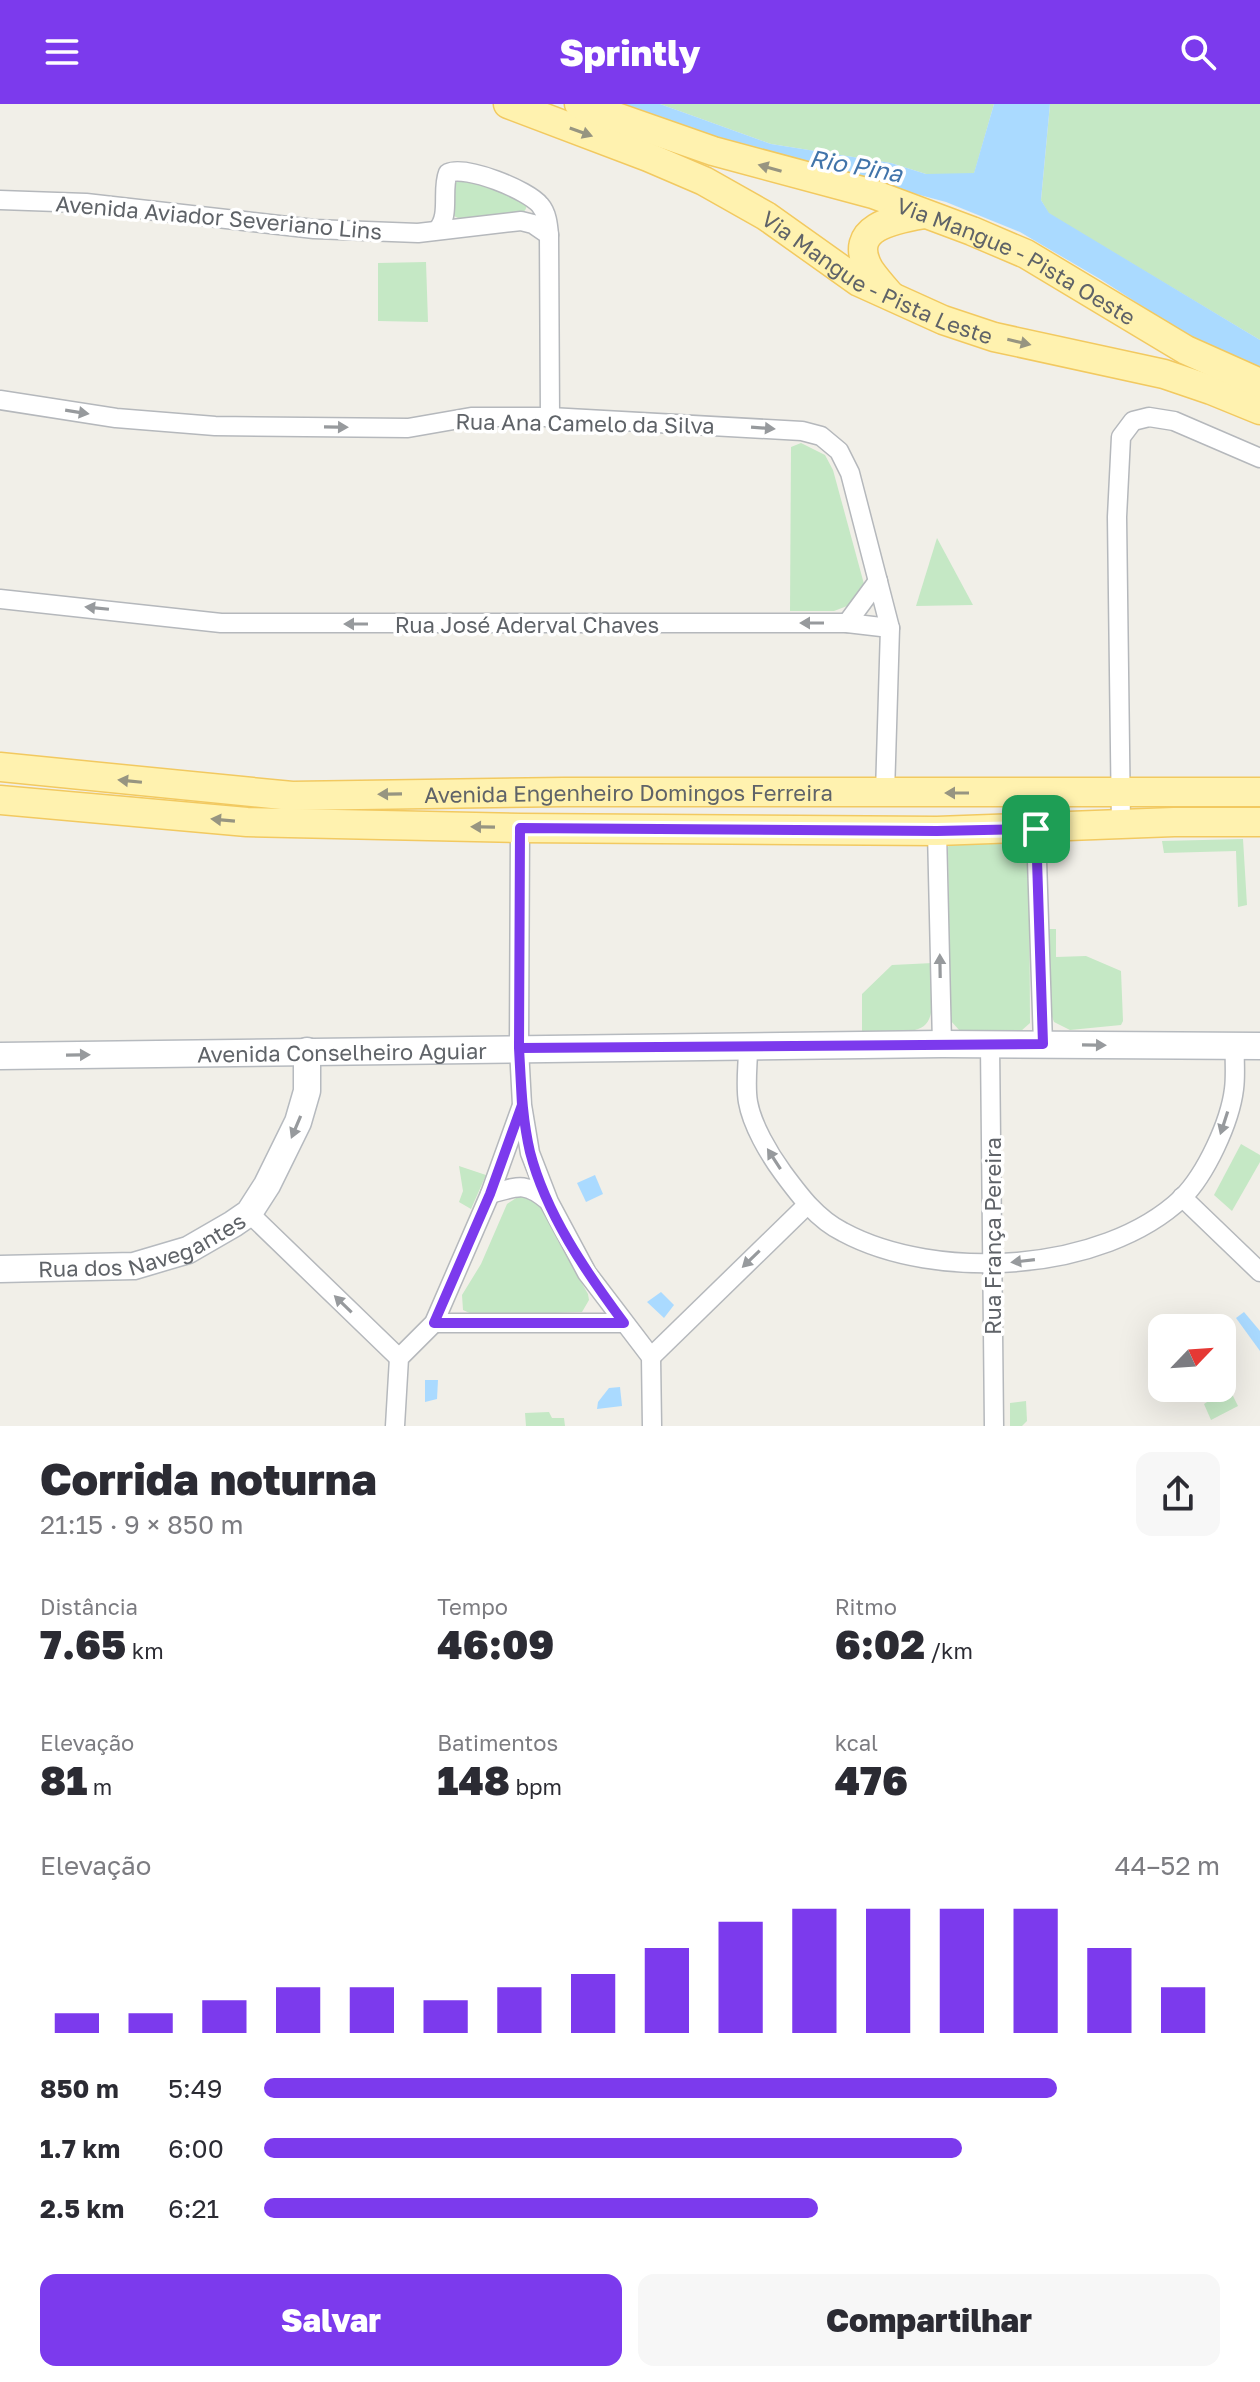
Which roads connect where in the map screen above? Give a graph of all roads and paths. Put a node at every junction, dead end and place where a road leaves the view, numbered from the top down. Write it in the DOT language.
graph roads {
  1 [pos="508,104"];
  2 [pos="579,104"];
  3 [pos="0,200"];
  4 [pos="925,214"];
  5 [pos="541,229"];
  6 [pos="437,230"];
  7 [pos="892,298"];
  8 [pos="1260,383"];
  9 [pos="0,400"];
  10 [pos="1260,410"];
  11 [pos="550,417"];
  12 [pos="1260,458"];
  13 [pos="878,581"];
  14 [pos="0,599"];
  15 [pos="847,623"];
  16 [pos="890,628"];
  17 [pos="0,767"];
  18 [pos="1260,792"];
  19 [pos="885,793"];
  20 [pos="1119,793"];
  21 [pos="0,800"];
  22 [pos="1260,822"];
  23 [pos="1121,825"];
  24 [pos="520,828"];
  25 [pos="1036,829"];
  26 [pos="937,831"];
  27 [pos="942,1044"];
  28 [pos="1043,1044"];
  29 [pos="990,1045"];
  30 [pos="1247,1046"];
  31 [pos="519,1048"];
  32 [pos="748,1048"];
  33 [pos="307,1051"];
  34 [pos="0,1056"];
  35 [pos="522,1105"];
  36 [pos="490,1194"];
  37 [pos="1182,1197"];
  38 [pos="549,1202"];
  39 [pos="807,1205"];
  40 [pos="249,1213"];
  41 [pos="992,1264"];
  42 [pos="0,1269"];
  43 [pos="1260,1272"];
  44 [pos="434,1323"];
  45 [pos="624,1323"];
  46 [pos="651,1357"];
  47 [pos="399,1358"];
  48 [pos="395,1426"];
  49 [pos="652,1426"];
  50 [pos="994,1426"];
  1 -- 7 [label="main road, Via Mangue - Pista Leste, one-way"];
  4 -- 2 [label="main road, Via Mangue - Pista Oeste, one-way"];
  3 -- 6 [label="street, Avenida Aviador Severiano Lins"];
  4 -- 7 [label="main road"];
  4 -- 8 [label="main road, Via Mangue - Pista Oeste"];
  5 -- 6 [label="street, Avenida Aviador Severiano Lins"];
  5 -- 6 [label="street"];
  5 -- 11 [label="street"];
  7 -- 10 [label="main road, Via Mangue - Pista Leste, one-way"];
  9 -- 11 [label="street, Rua Ana Camelo da Silva, one-way"];
  11 -- 13 [label="street, Rua Ana Camelo da Silva, one-way"];
  12 -- 20 [label="street"];
  13 -- 15 [label="street"];
  13 -- 16 [label="street, Rua Ana Camelo da Silva"];
  15 -- 14 [label="street, Rua José Aderval Chaves, one-way"];
  15 -- 16 [label="street, Rua José Aderval Chaves"];
  16 -- 19 [label="street"];
  19 -- 17 [label="main road, Avenida Engenheiro Domingos Ferreira, one-way"];
  18 -- 20 [label="main road, Avenida Engenheiro Domingos Ferreira"];
  20 -- 19 [label="main road, Avenida Engenheiro Domingos Ferreira, one-way"];
  20 -- 23 [label="street"];
  24 -- 21 [label="main road, Avenida Engenheiro Domingos Ferreira, one-way"];
  22 -- 23 [label="main road, Avenida Engenheiro Domingos Ferreira"];
  23 -- 25 [label="main road, Avenida Engenheiro Domingos Ferreira"];
  24 -- 26 [label="main road, Avenida Engenheiro Domingos Ferreira"];
  24 -- 31 [label="street"];
  25 -- 26 [label="main road, Avenida Engenheiro Domingos Ferreira"];
  25 -- 28 [label="street"];
  27 -- 26 [label="street, one-way"];
  27 -- 29 [label="main road, Avenida Conselheiro Aguiar"];
  27 -- 32 [label="main road, Avenida Conselheiro Aguiar"];
  28 -- 29 [label="main road, Avenida Conselheiro Aguiar"];
  28 -- 30 [label="main road, Avenida Conselheiro Aguiar, one-way"];
  29 -- 41 [label="street, Rua França Pereira"];
  30 -- 37 [label="street, one-way"];
  31 -- 32 [label="main road, Avenida Conselheiro Aguiar"];
  31 -- 33 [label="main road, Avenida Conselheiro Aguiar"];
  31 -- 35 [label="street"];
  39 -- 32 [label="street, one-way"];
  34 -- 33 [label="main road, Avenida Conselheiro Aguiar, one-way"];
  33 -- 40 [label="main road, Rua dos Navegantes, one-way"];
  35 -- 36 [label="street"];
  35 -- 38 [label="street"];
  36 -- 38 [label="street"];
  36 -- 44 [label="street"];
  37 -- 41 [label="street, one-way"];
  37 -- 43 [label="street"];
  38 -- 45 [label="street"];
  39 -- 41 [label="street"];
  39 -- 46 [label="street, one-way"];
  40 -- 42 [label="main road, Rua dos Navegantes"];
  47 -- 40 [label="street, one-way"];
  41 -- 50 [label="street, Rua França Pereira"];
  44 -- 45 [label="street"];
  44 -- 47 [label="street"];
  45 -- 46 [label="street"];
  46 -- 49 [label="street"];
  47 -- 48 [label="street"];
}
